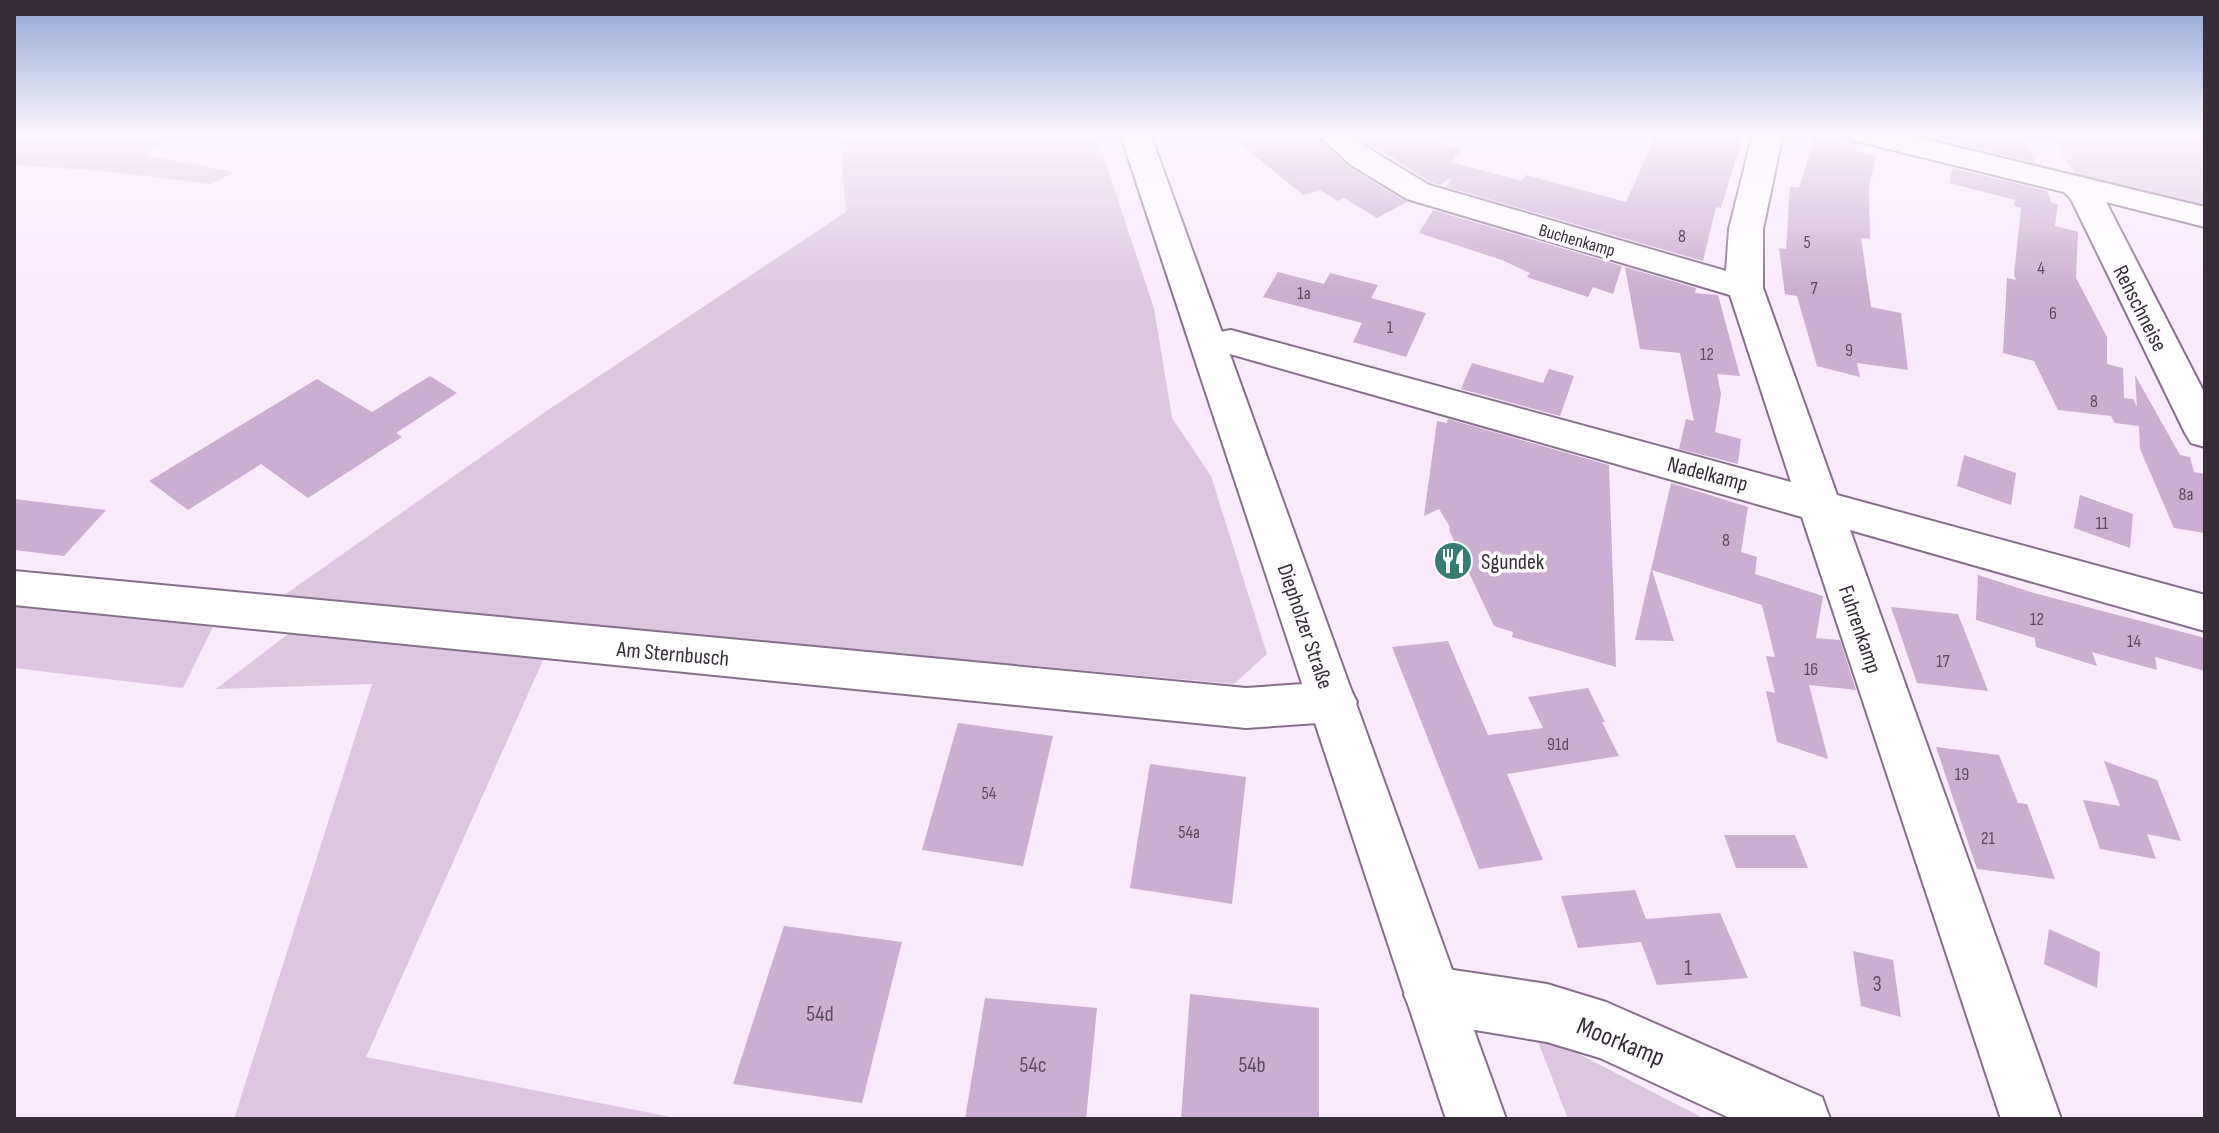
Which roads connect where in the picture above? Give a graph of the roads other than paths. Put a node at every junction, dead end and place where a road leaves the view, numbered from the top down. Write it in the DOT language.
graph roads {
  1 [pos="1154,186"];
  2 [pos="1408,186"];
  3 [pos="1756,186"];
  4 [pos="2076,186"];
  5 [pos="2079,186"];
  6 [pos="2205,217"];
  7 [pos="1745,288"];
  8 [pos="1209,344"];
  9 [pos="2205,433"];
  10 [pos="1818,503"];
  11 [pos="14,588"];
  12 [pos="2205,613"];
  13 [pos="1333,702"];
  14 [pos="1433,995"];
  15 [pos="1476,1119"];
  16 [pos="1800,1119"];
  17 [pos="2031,1119"];
  1 -- 8 [label="street, Diepholzer Straße"];
  2 -- 7 [label="street, Buchenkamp"];
  3 -- 7 [label="street, Fuhrenkamp"];
  4 -- 9 [label="street, Rehschneise"];
  5 -- 6 [label="street"];
  7 -- 10 [label="street, Fuhrenkamp"];
  8 -- 10 [label="street, Nadelkamp"];
  8 -- 13 [label="street, Diepholzer Straße"];
  10 -- 12 [label="street, Nadelkamp"];
  10 -- 17 [label="street, Fuhrenkamp"];
  11 -- 13 [label="street, Am Sternbusch"];
  13 -- 14 [label="street, Diepholzer Straße"];
  14 -- 15 [label="street, Diepholzer Straße"];
  14 -- 16 [label="street, Moorkamp"];
}
